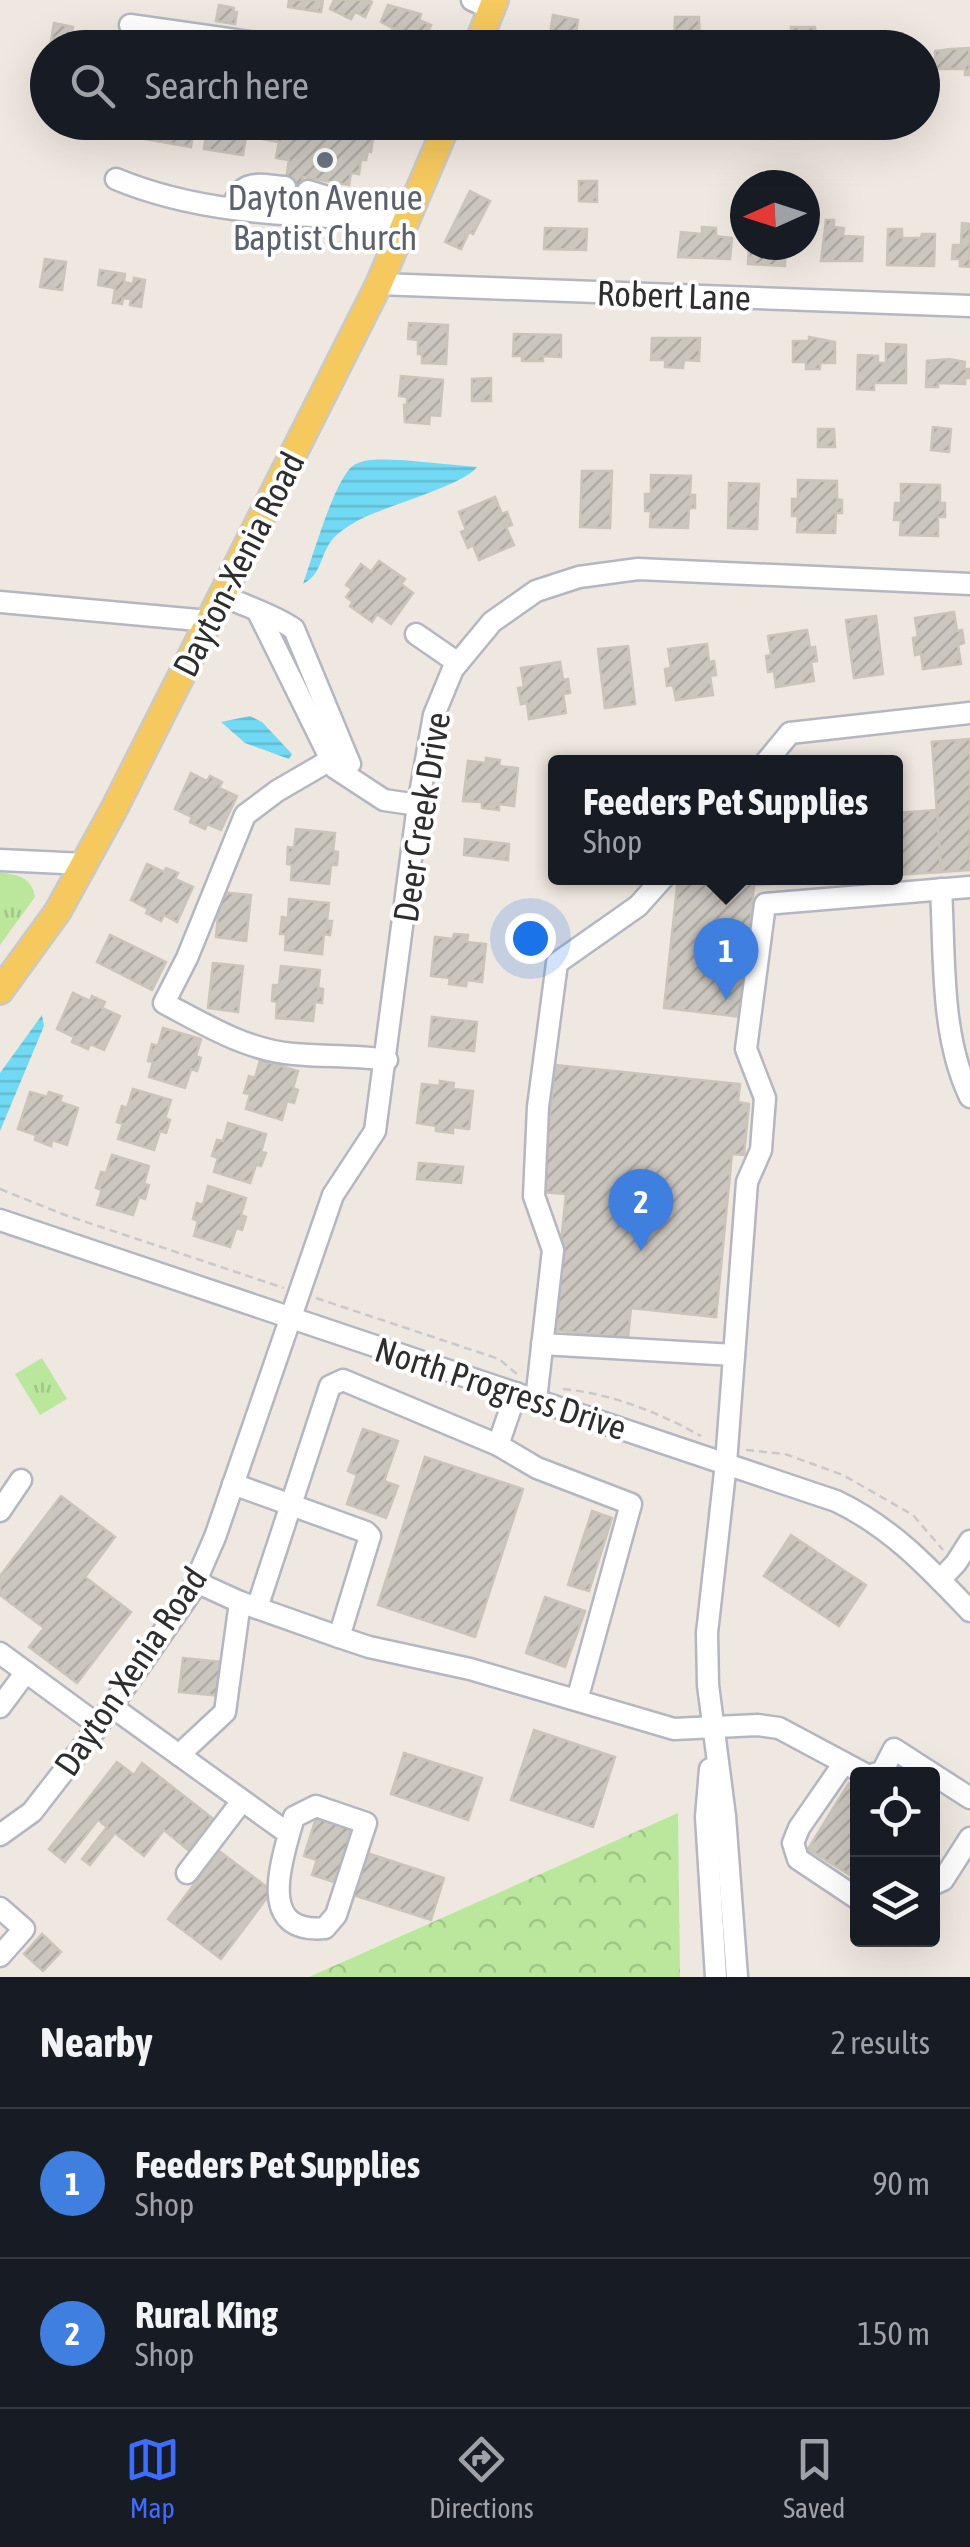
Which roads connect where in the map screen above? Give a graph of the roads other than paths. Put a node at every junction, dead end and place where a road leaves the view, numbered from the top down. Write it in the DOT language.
graph roads {
  1 [pos="486,3"];
  2 [pos="130,25"];
  3 [pos="165,30"];
  4 [pos="480,30"];
  5 [pos="440,140"];
  6 [pos="116,179"];
  7 [pos="298,190"];
  8 [pos="232,208"];
  9 [pos="318,217"];
  10 [pos="346,217"];
  11 [pos="406,221"];
  12 [pos="378,284"];
  13 [pos="970,306"];
  14 [pos="970,584"];
  15 [pos="222,595"];
  16 [pos="0,602"];
  17 [pos="209,621"];
  18 [pos="416,634"];
  19 [pos="458,663"];
  20 [pos="970,712"];
  21 [pos="772,755"];
  22 [pos="338,756"];
  23 [pos="418,805"];
  24 [pos="0,860"];
  25 [pos="85,864"];
  26 [pos="656,885"];
  27 [pos="970,887"];
  28 [pos="941,889"];
  29 [pos="0,991"];
  30 [pos="386,1060"];
  31 [pos="970,1097"];
  32 [pos="0,1220"];
  33 [pos="291,1318"];
  34 [pos="542,1344"];
  35 [pos="734,1355"];
  36 [pos="537,1392"];
  37 [pos="516,1393"];
  38 [pos="498,1445"];
  39 [pos="726,1453"];
  40 [pos="21,1480"];
  41 [pos="233,1484"];
  42 [pos="289,1504"];
  43 [pos="0,1511"];
  44 [pos="970,1541"];
  45 [pos="940,1580"];
  46 [pos="196,1582"];
  47 [pos="249,1605"];
  48 [pos="970,1612"];
  49 [pos="339,1637"];
  50 [pos="0,1653"];
  51 [pos="26,1672"];
  52 [pos="577,1700"];
  53 [pos="0,1706"];
  54 [pos="111,1706"];
  55 [pos="98,1725"];
  56 [pos="712,1728"];
  57 [pos="179,1754"];
  58 [pos="844,1763"];
  59 [pos="851,1767"];
  60 [pos="885,1767"];
  61 [pos="921,1767"];
  62 [pos="940,1779"];
  63 [pos="970,1798"];
  64 [pos="242,1800"];
  65 [pos="0,1834"];
  66 [pos="289,1834"];
  67 [pos="970,1838"];
  68 [pos="188,1873"];
  69 [pos="940,1881"];
  70 [pos="850,1894"];
  71 [pos="0,1908"];
  72 [pos="0,1956"];
  73 [pos="716,1977"];
  74 [pos="737,1977"];
  1 -- 4 [label="main road"];
  2 -- 3 [label="street"];
  5 -- 11 [label="main road, Dayton-Xenia Road"];
  6 -- 8 [label="street"];
  7 -- 8 [label="street"];
  7 -- 9 [label="street"];
  7 -- 10 [label="street"];
  8 -- 9 [label="street"];
  9 -- 10 [label="street"];
  10 -- 11 [label="street"];
  11 -- 12 [label="main road, Dayton-Xenia Road"];
  12 -- 13 [label="street, Robert Lane"];
  12 -- 15 [label="main road, Dayton-Xenia Road"];
  14 -- 19 [label="street, Deer Creek Drive"];
  15 -- 17 [label="main road, Dayton-Xenia Road"];
  15 -- 22 [label="street"];
  16 -- 17 [label="street"];
  17 -- 25 [label="main road, Dayton-Xenia Road"];
  18 -- 19 [label="street"];
  19 -- 23 [label="street, Deer Creek Drive"];
  20 -- 21 [label="street"];
  22 -- 23 [label="street"];
  22 -- 30 [label="street"];
  23 -- 30 [label="street, Deer Creek Drive"];
  24 -- 25 [label="street"];
  25 -- 29 [label="main road, Dayton-Xenia Road"];
  26 -- 34 [label="street"];
  27 -- 28 [label="street"];
  28 -- 31 [label="street"];
  28 -- 35 [label="street"];
  30 -- 33 [label="street, Deer Creek Drive"];
  32 -- 33 [label="street, North Progress Drive"];
  33 -- 37 [label="street, North Progress Drive"];
  33 -- 41 [label="street, Dayton Xenia Road"];
  34 -- 35 [label="street"];
  34 -- 36 [label="street"];
  35 -- 39 [label="street"];
  36 -- 37 [label="street, North Progress Drive"];
  36 -- 39 [label="street, North Progress Drive"];
  37 -- 38 [label="street"];
  38 -- 42 [label="street"];
  38 -- 52 [label="street"];
  39 -- 45 [label="street, North Progress Drive"];
  39 -- 56 [label="street"];
  40 -- 43 [label="street"];
  41 -- 42 [label="street"];
  41 -- 46 [label="street, Dayton Xenia Road"];
  42 -- 47 [label="street"];
  42 -- 49 [label="street"];
  44 -- 45 [label="street"];
  45 -- 48 [label="street, North Progress Drive"];
  46 -- 47 [label="street"];
  46 -- 54 [label="street, Dayton Xenia Road"];
  47 -- 49 [label="street"];
  47 -- 57 [label="street"];
  49 -- 52 [label="street"];
  50 -- 51 [label="street"];
  51 -- 53 [label="street"];
  51 -- 55 [label="street"];
  52 -- 56 [label="street"];
  54 -- 55 [label="street, Dayton Xenia Road"];
  54 -- 57 [label="street"];
  55 -- 65 [label="street, Dayton Xenia Road"];
  56 -- 58 [label="street"];
  56 -- 73 [label="street"];
  56 -- 74 [label="street"];
  57 -- 64 [label="street"];
  58 -- 59 [label="street"];
  58 -- 70 [label="street"];
  60 -- 61 [label="street"];
  62 -- 63 [label="street"];
  64 -- 66 [label="street"];
  64 -- 68 [label="street"];
  66 -- 66 [label="street"];
  67 -- 69 [label="street"];
  71 -- 72 [label="street"];
}
